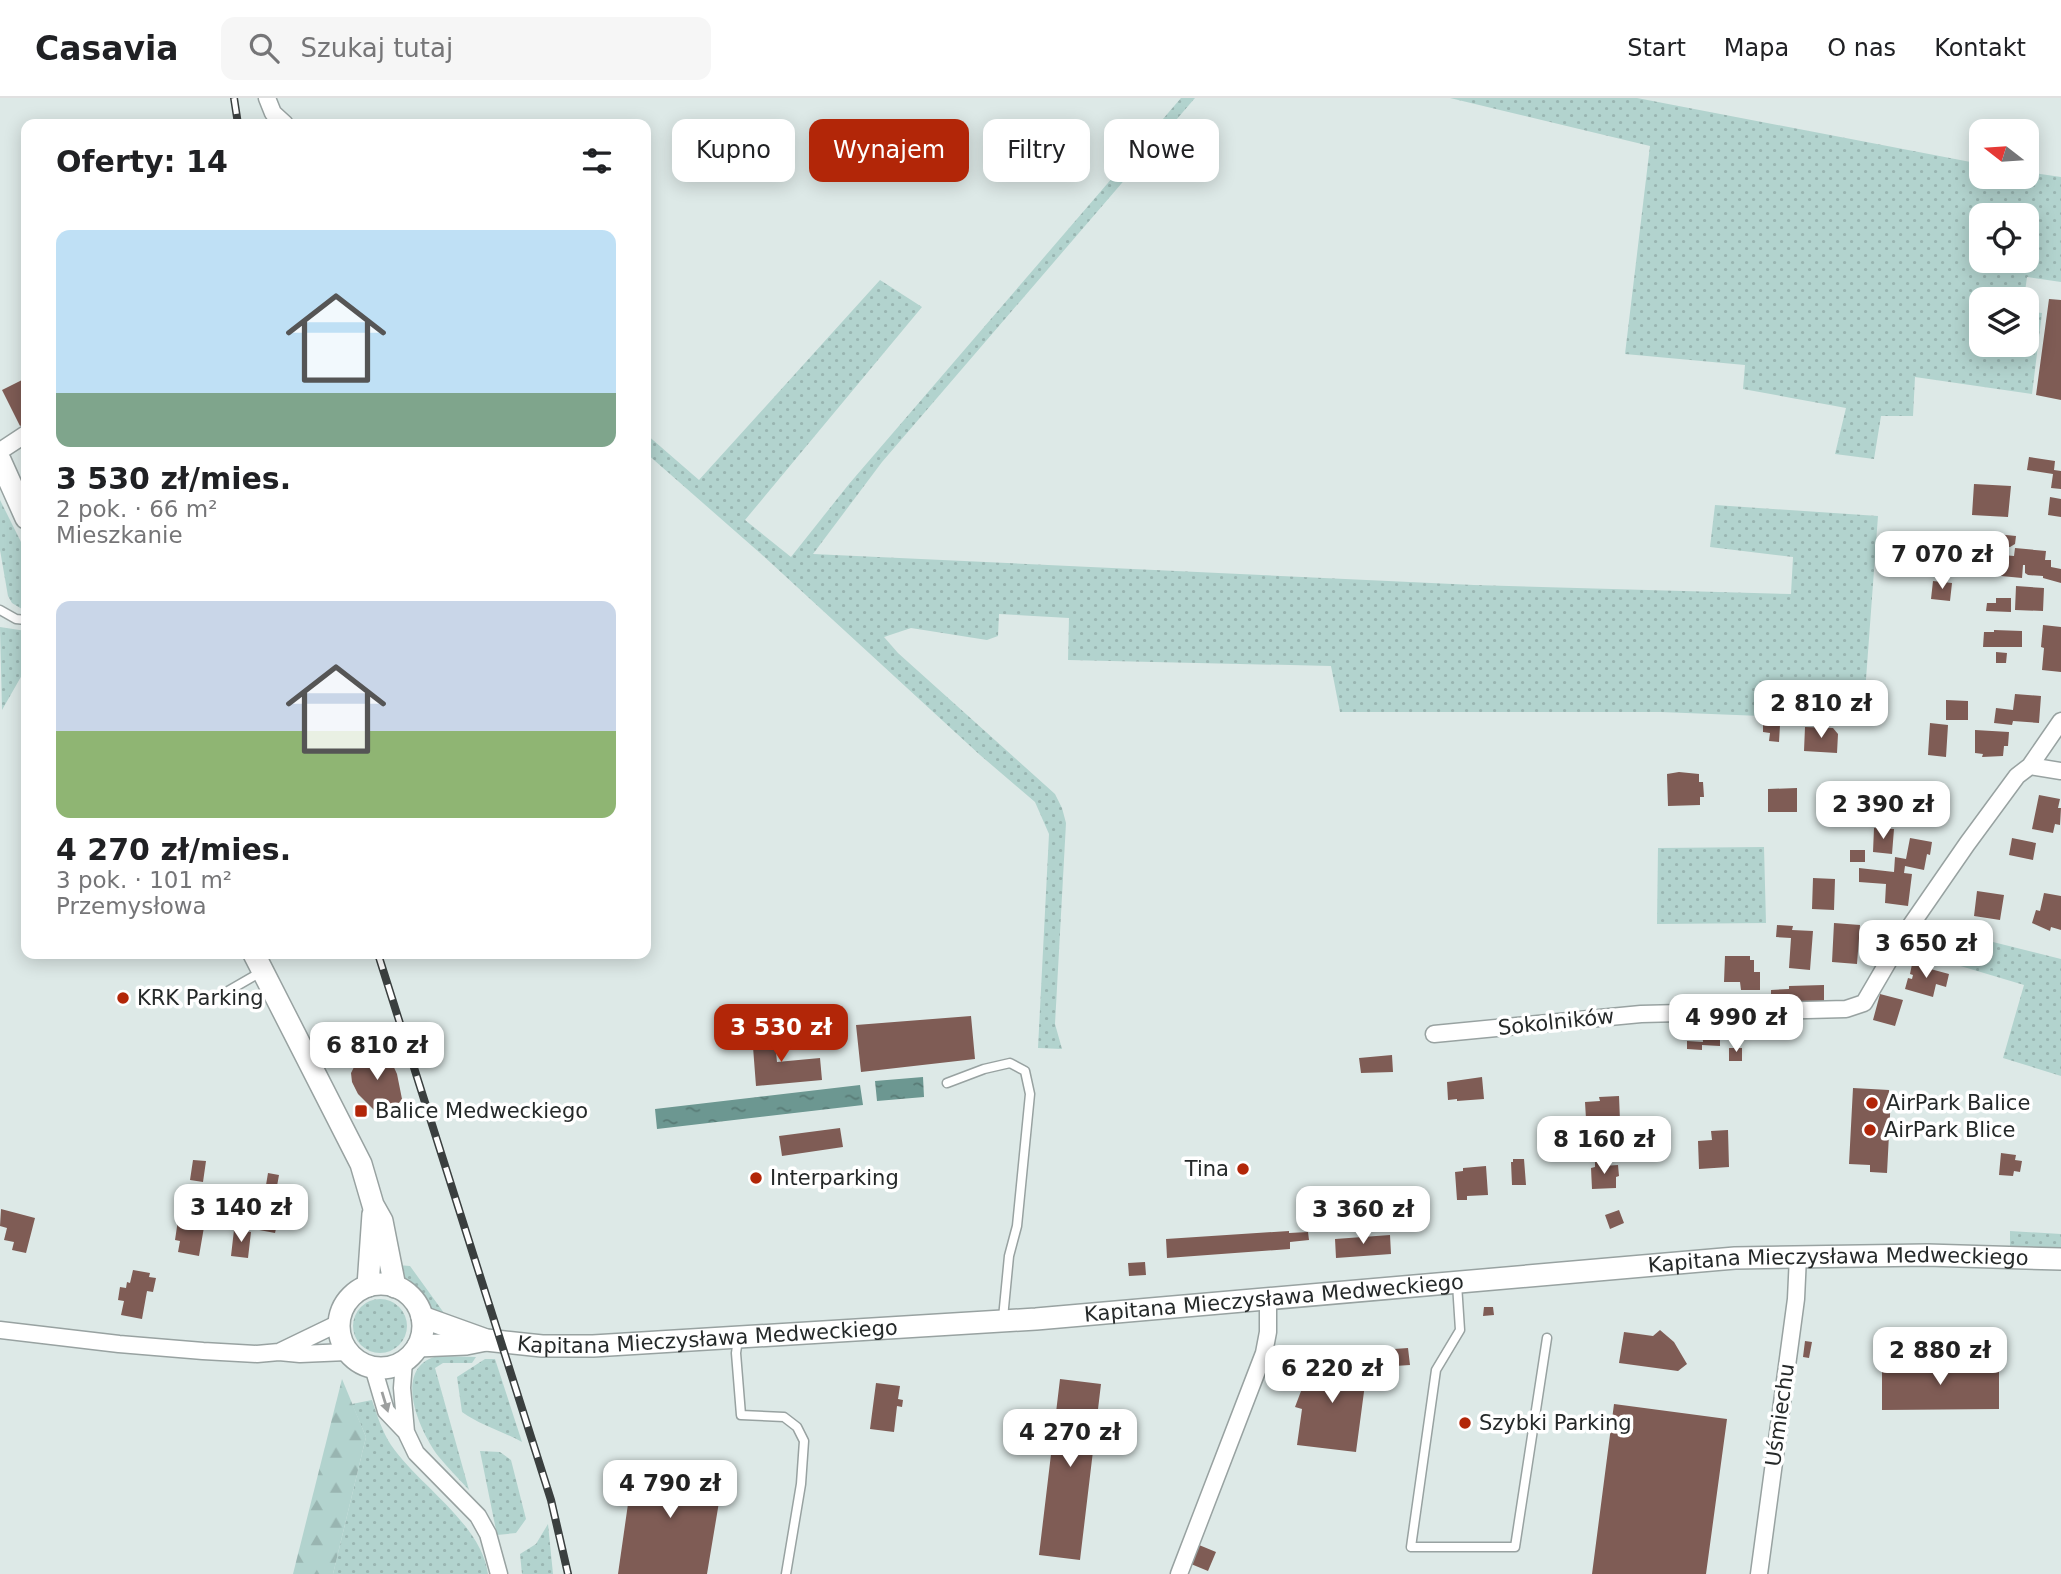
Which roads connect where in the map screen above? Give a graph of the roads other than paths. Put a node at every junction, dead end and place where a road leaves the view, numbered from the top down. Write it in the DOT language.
graph roads {
  1 [pos="267,98"];
  2 [pos="280,119"];
  3 [pos="21,437"];
  4 [pos="0,451"];
  5 [pos="0,460"];
  6 [pos="21,507"];
  7 [pos="0,610"];
  8 [pos="21,619"];
  9 [pos="2061,721"];
  10 [pos="2030,766"];
  11 [pos="2061,771"];
  12 [pos="258,962"];
  13 [pos="209,1002"];
  14 [pos="1434,1034"];
  15 [pos="947,1083"];
  16 [pos="373,1205"];
  17 [pos="1798,1256"];
  18 [pos="2061,1259"];
  19 [pos="1456,1281"];
  20 [pos="368,1286"];
  21 [pos="395,1287"];
  22 [pos="1268,1299"];
  23 [pos="422,1317"];
  24 [pos="1003,1321"];
  25 [pos="339,1324"];
  26 [pos="0,1330"];
  27 [pos="738,1336"];
  28 [pos="1547,1338"];
  29 [pos="486,1340"];
  30 [pos="279,1352"];
  31 [pos="348,1352"];
  32 [pos="411,1354"];
  33 [pos="373,1367"];
  34 [pos="405,1432"];
  35 [pos="499,1574"];
  36 [pos="786,1574"];
  37 [pos="1179,1574"];
  38 [pos="1759,1574"];
  1 -- 2 [label="street"];
  3 -- 4 [label="street"];
  5 -- 6 [label="main road"];
  7 -- 8 [label="lane"];
  9 -- 10 [label="street"];
  10 -- 11 [label="street"];
  10 -- 14 [label="street, Sokolników"];
  12 -- 13 [label="lane"];
  12 -- 16 [label="main road"];
  15 -- 24 [label="lane"];
  16 -- 20 [label="main road"];
  16 -- 21 [label="main road"];
  17 -- 18 [label="main road, Kapitana Mieczysława Medweckiego"];
  17 -- 19 [label="main road, Kapitana Mieczysława Medweckiego"];
  17 -- 38 [label="street, Uśmiechu"];
  19 -- 22 [label="main road, Kapitana Mieczysława Medweckiego"];
  19 -- 28 [label="lane"];
  20 -- 21 [label="main road"];
  20 -- 25 [label="main road"];
  21 -- 23 [label="main road"];
  22 -- 24 [label="main road, Kapitana Mieczysława Medweckiego"];
  22 -- 37 [label="street"];
  23 -- 29 [label="main road, Kapitana Mieczysława Medweckiego"];
  23 -- 32 [label="main road"];
  24 -- 27 [label="main road, Kapitana Mieczysława Medweckiego"];
  25 -- 30 [label="street"];
  25 -- 31 [label="main road"];
  26 -- 30 [label="street"];
  27 -- 29 [label="main road, Kapitana Mieczysława Medweckiego"];
  27 -- 36 [label="lane"];
  29 -- 32 [label="main road, Kapitana Mieczysława Medweckiego"];
  30 -- 31 [label="street"];
  31 -- 33 [label="main road"];
  32 -- 33 [label="main road"];
  32 -- 34 [label="street"];
  33 -- 34 [label="street, one-way"];
  34 -- 35 [label="street"];
}
